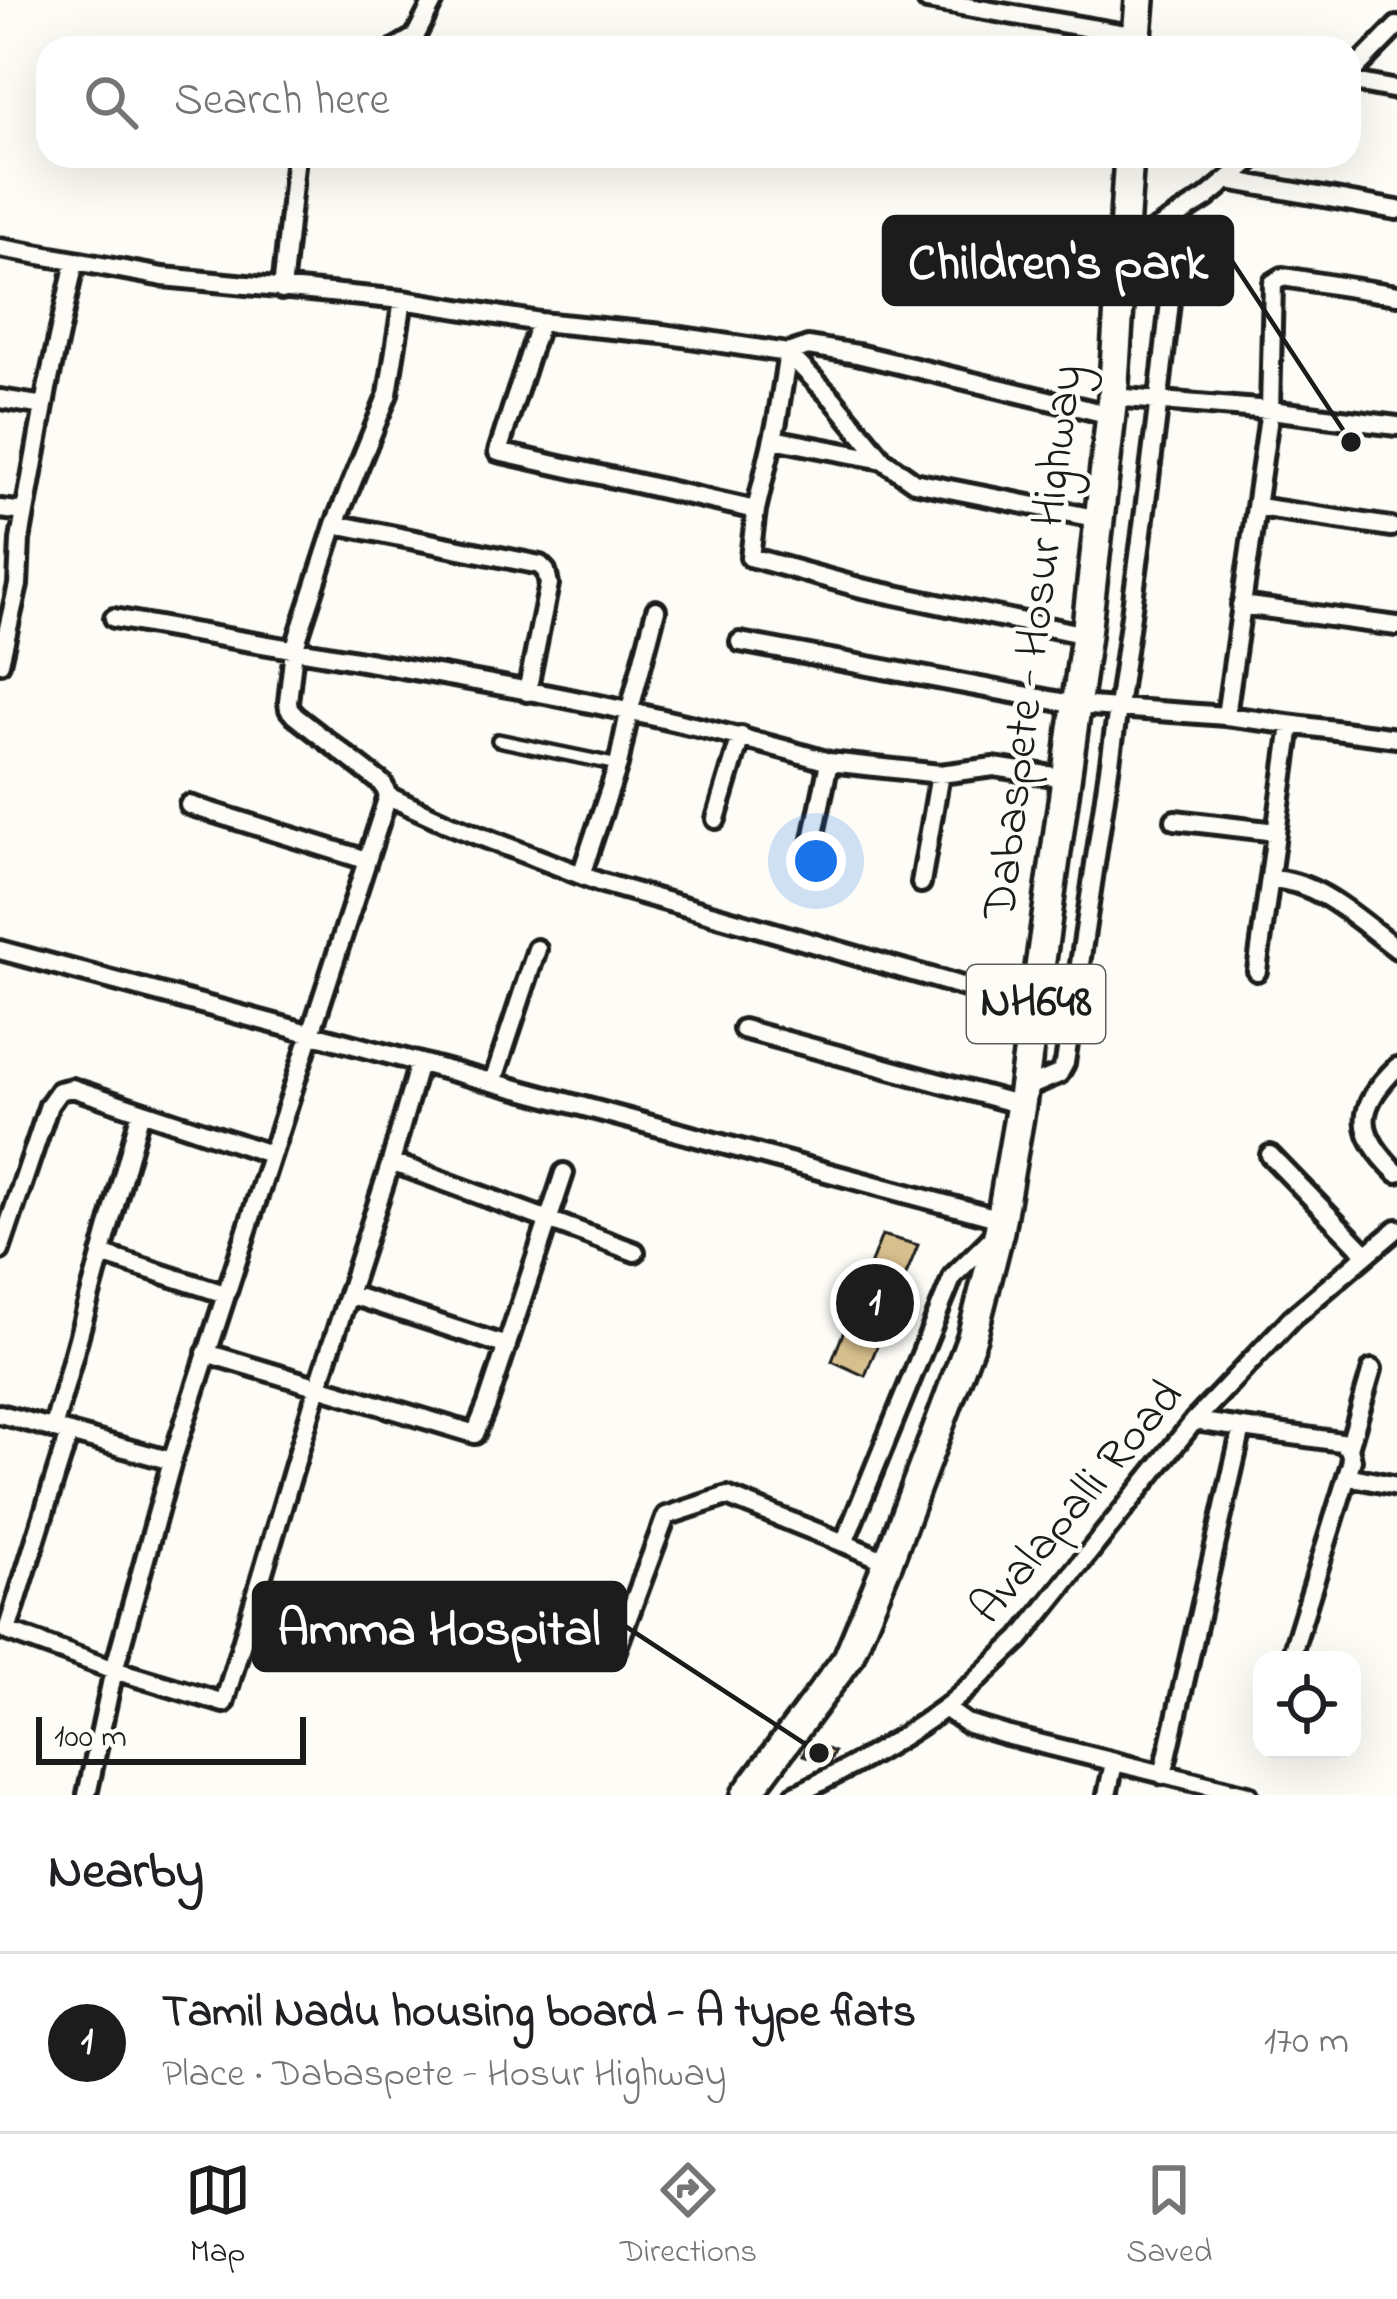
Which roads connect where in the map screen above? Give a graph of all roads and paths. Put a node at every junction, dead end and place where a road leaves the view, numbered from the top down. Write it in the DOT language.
graph roads {
  1 [pos="434,0"];
  2 [pos="928,0"];
  3 [pos="1141,0"];
  4 [pos="1397,26"];
  5 [pos="416,36"];
  6 [pos="1107,36"];
  7 [pos="1138,36"];
  8 [pos="1361,65"];
  9 [pos="1361,81"];
  10 [pos="1397,90"];
  11 [pos="295,168"];
  12 [pos="1129,168"];
  13 [pos="1242,168"];
  14 [pos="1228,180"];
  15 [pos="1397,210"];
  16 [pos="1132,245"];
  17 [pos="0,248"];
  18 [pos="75,261"];
  19 [pos="282,290"];
  20 [pos="1397,295"];
  21 [pos="403,300"];
  22 [pos="540,322"];
  23 [pos="788,353"];
  24 [pos="0,399"];
  25 [pos="1160,401"];
  26 [pos="44,406"];
  27 [pos="1112,406"];
  28 [pos="1270,410"];
  29 [pos="1397,426"];
  30 [pos="773,439"];
  31 [pos="883,460"];
  32 [pos="1258,508"];
  33 [pos="0,509"];
  34 [pos="756,510"];
  35 [pos="26,512"];
  36 [pos="1100,519"];
  37 [pos="335,524"];
  38 [pos="1390,527"];
  39 [pos="1241,605"];
  40 [pos="656,610"];
  41 [pos="114,618"];
  42 [pos="1397,626"];
  43 [pos="1087,635"];
  44 [pos="740,642"];
  45 [pos="294,650"];
  46 [pos="0,662"];
  47 [pos="527,692"];
  48 [pos="1077,705"];
  49 [pos="1119,708"];
  50 [pos="629,713"];
  51 [pos="1226,716"];
  52 [pos="1291,725"];
  53 [pos="741,736"];
  54 [pos="1397,738"];
  55 [pos="498,740"];
  56 [pos="829,762"];
  57 [pos="619,765"];
  58 [pos="940,774"];
  59 [pos="1066,778"];
  60 [pos="388,796"];
  61 [pos="189,806"];
  62 [pos="716,819"];
  63 [pos="1175,820"];
  64 [pos="1276,832"];
  65 [pos="811,849"];
  66 [pos="366,860"];
  67 [pos="581,875"];
  68 [pos="1270,880"];
  69 [pos="921,883"];
  70 [pos="537,949"];
  71 [pos="0,950"];
  72 [pos="1397,950"];
  73 [pos="1257,971"];
  74 [pos="1035,1006"];
  75 [pos="743,1029"];
  76 [pos="309,1033"];
  77 [pos="419,1063"];
  78 [pos="1397,1067"];
  79 [pos="493,1082"];
  80 [pos="1022,1097"];
  81 [pos="141,1111"];
  82 [pos="270,1154"];
  83 [pos="1270,1155"];
  84 [pos="391,1162"];
  85 [pos="564,1173"];
  86 [pos="1397,1173"];
  87 [pos="550,1219"];
  88 [pos="999,1225"];
  89 [pos="1397,1229"];
  90 [pos="0,1250"];
  91 [pos="635,1252"];
  92 [pos="1366,1254"];
  93 [pos="101,1255"];
  94 [pos="225,1294"];
  95 [pos="348,1294"];
  96 [pos="507,1346"];
  97 [pos="206,1353"];
  98 [pos="1372,1369"];
  99 [pos="318,1387"];
  100 [pos="0,1414"];
  101 [pos="1194,1421"];
  102 [pos="1242,1428"];
  103 [pos="61,1431"];
  104 [pos="1349,1448"];
  105 [pos="172,1461"];
  106 [pos="1347,1477"];
  107 [pos="1397,1486"];
  108 [pos="844,1544"];
  109 [pos="888,1562"];
  110 [pos="4,1630"];
  111 [pos="616,1650"];
  112 [pos="1293,1651"];
  113 [pos="114,1670"];
  114 [pos="945,1708"];
  115 [pos="1114,1763"];
  116 [pos="1163,1775"];
  117 [pos="86,1795"];
  118 [pos="746,1795"];
  119 [pos="795,1795"];
  120 [pos="1107,1795"];
  121 [pos="1248,1795"];
  1 -- 5 [label="street"];
  2 -- 6 [label="street"];
  3 -- 7 [label="highway"];
  4 -- 8 [label="street"];
  9 -- 10 [label="street"];
  11 -- 19 [label="street"];
  12 -- 16 [label="highway, Dabaspete - Hosur Highway / NH648"];
  13 -- 14 [label="street"];
  14 -- 15 [label="street"];
  14 -- 16 [label="street"];
  16 -- 25 [label="street"];
  16 -- 27 [label="highway, Dabaspete - Hosur Highway / NH648"];
  17 -- 18 [label="street"];
  18 -- 19 [label="street"];
  18 -- 26 [label="street"];
  19 -- 21 [label="street"];
  20 -- 28 [label="street"];
  21 -- 22 [label="street"];
  21 -- 37 [label="street"];
  22 -- 23 [label="street"];
  22 -- 34 [label="street"];
  23 -- 27 [label="street"];
  23 -- 30 [label="street"];
  23 -- 31 [label="street"];
  24 -- 26 [label="street"];
  25 -- 27 [label="street"];
  25 -- 28 [label="street"];
  25 -- 49 [label="street"];
  26 -- 35 [label="street"];
  27 -- 36 [label="highway, Dabaspete - Hosur Highway / NH648"];
  28 -- 29 [label="street"];
  28 -- 32 [label="street"];
  30 -- 31 [label="street"];
  30 -- 34 [label="street"];
  31 -- 36 [label="street"];
  32 -- 38 [label="street"];
  32 -- 39 [label="street"];
  33 -- 35 [label="street"];
  34 -- 43 [label="street"];
  35 -- 46 [label="street"];
  36 -- 43 [label="highway, Dabaspete - Hosur Highway / NH648"];
  37 -- 45 [label="street"];
  37 -- 47 [label="street"];
  39 -- 42 [label="street"];
  39 -- 51 [label="street"];
  40 -- 50 [label="street"];
  41 -- 45 [label="street"];
  43 -- 48 [label="highway, Dabaspete - Hosur Highway / NH648"];
  44 -- 48 [label="street"];
  45 -- 47 [label="street"];
  45 -- 60 [label="street"];
  47 -- 50 [label="street"];
  48 -- 49 [label="street"];
  48 -- 59 [label="highway, Dabaspete - Hosur Highway / NH648"];
  49 -- 51 [label="street"];
  49 -- 80 [label="street"];
  50 -- 53 [label="street"];
  50 -- 57 [label="street"];
  51 -- 52 [label="street"];
  52 -- 54 [label="street"];
  52 -- 64 [label="street"];
  53 -- 56 [label="street"];
  53 -- 62 [label="street"];
  55 -- 57 [label="lane"];
  56 -- 58 [label="street"];
  56 -- 65 [label="street"];
  57 -- 67 [label="street"];
  58 -- 59 [label="street"];
  58 -- 69 [label="street"];
  59 -- 74 [label="highway, Dabaspete - Hosur Highway / NH648"];
  60 -- 66 [label="street"];
  60 -- 67 [label="street"];
  61 -- 66 [label="street"];
  63 -- 64 [label="street"];
  64 -- 68 [label="street"];
  66 -- 76 [label="street"];
  67 -- 74 [label="street"];
  68 -- 72 [label="street"];
  68 -- 73 [label="street"];
  70 -- 79 [label="street"];
  71 -- 76 [label="street"];
  74 -- 80 [label="highway, Dabaspete - Hosur Highway / NH648"];
  75 -- 80 [label="street"];
  76 -- 77 [label="street"];
  76 -- 82 [label="street"];
  77 -- 79 [label="street"];
  77 -- 84 [label="street"];
  78 -- 86 [label="street"];
  79 -- 88 [label="street"];
  80 -- 88 [label="highway, Dabaspete - Hosur Highway / NH648"];
  81 -- 82 [label="street"];
  81 -- 90 [label="street"];
  81 -- 93 [label="street"];
  82 -- 94 [label="street"];
  83 -- 92 [label="street"];
  84 -- 87 [label="street"];
  84 -- 95 [label="street"];
  85 -- 87 [label="street"];
  87 -- 91 [label="street"];
  87 -- 96 [label="street"];
  88 -- 108 [label="street"];
  88 -- 109 [label="highway, Dabaspete - Hosur Highway / NH648"];
  89 -- 92 [label="street, Avalapalli Road"];
  92 -- 101 [label="street, Avalapalli Road"];
  93 -- 94 [label="street"];
  93 -- 103 [label="street"];
  94 -- 97 [label="street"];
  95 -- 96 [label="street"];
  95 -- 99 [label="street"];
  96 -- 99 [label="street"];
  97 -- 99 [label="street"];
  97 -- 105 [label="street"];
  98 -- 104 [label="street"];
  99 -- 113 [label="street"];
  100 -- 103 [label="street"];
  101 -- 102 [label="street"];
  101 -- 114 [label="street, Avalapalli Road"];
  102 -- 104 [label="street"];
  102 -- 116 [label="street"];
  103 -- 105 [label="street"];
  103 -- 110 [label="street"];
  104 -- 106 [label="street"];
  105 -- 113 [label="street"];
  106 -- 107 [label="street"];
  106 -- 112 [label="street"];
  108 -- 109 [label="street"];
  108 -- 111 [label="street"];
  109 -- 118 [label="highway, Dabaspete - Hosur Highway / NH648"];
  110 -- 113 [label="street"];
  113 -- 117 [label="street"];
  114 -- 115 [label="street"];
  114 -- 119 [label="street, Avalapalli Road"];
  115 -- 116 [label="street"];
  115 -- 120 [label="street"];
  116 -- 121 [label="street"];
}
